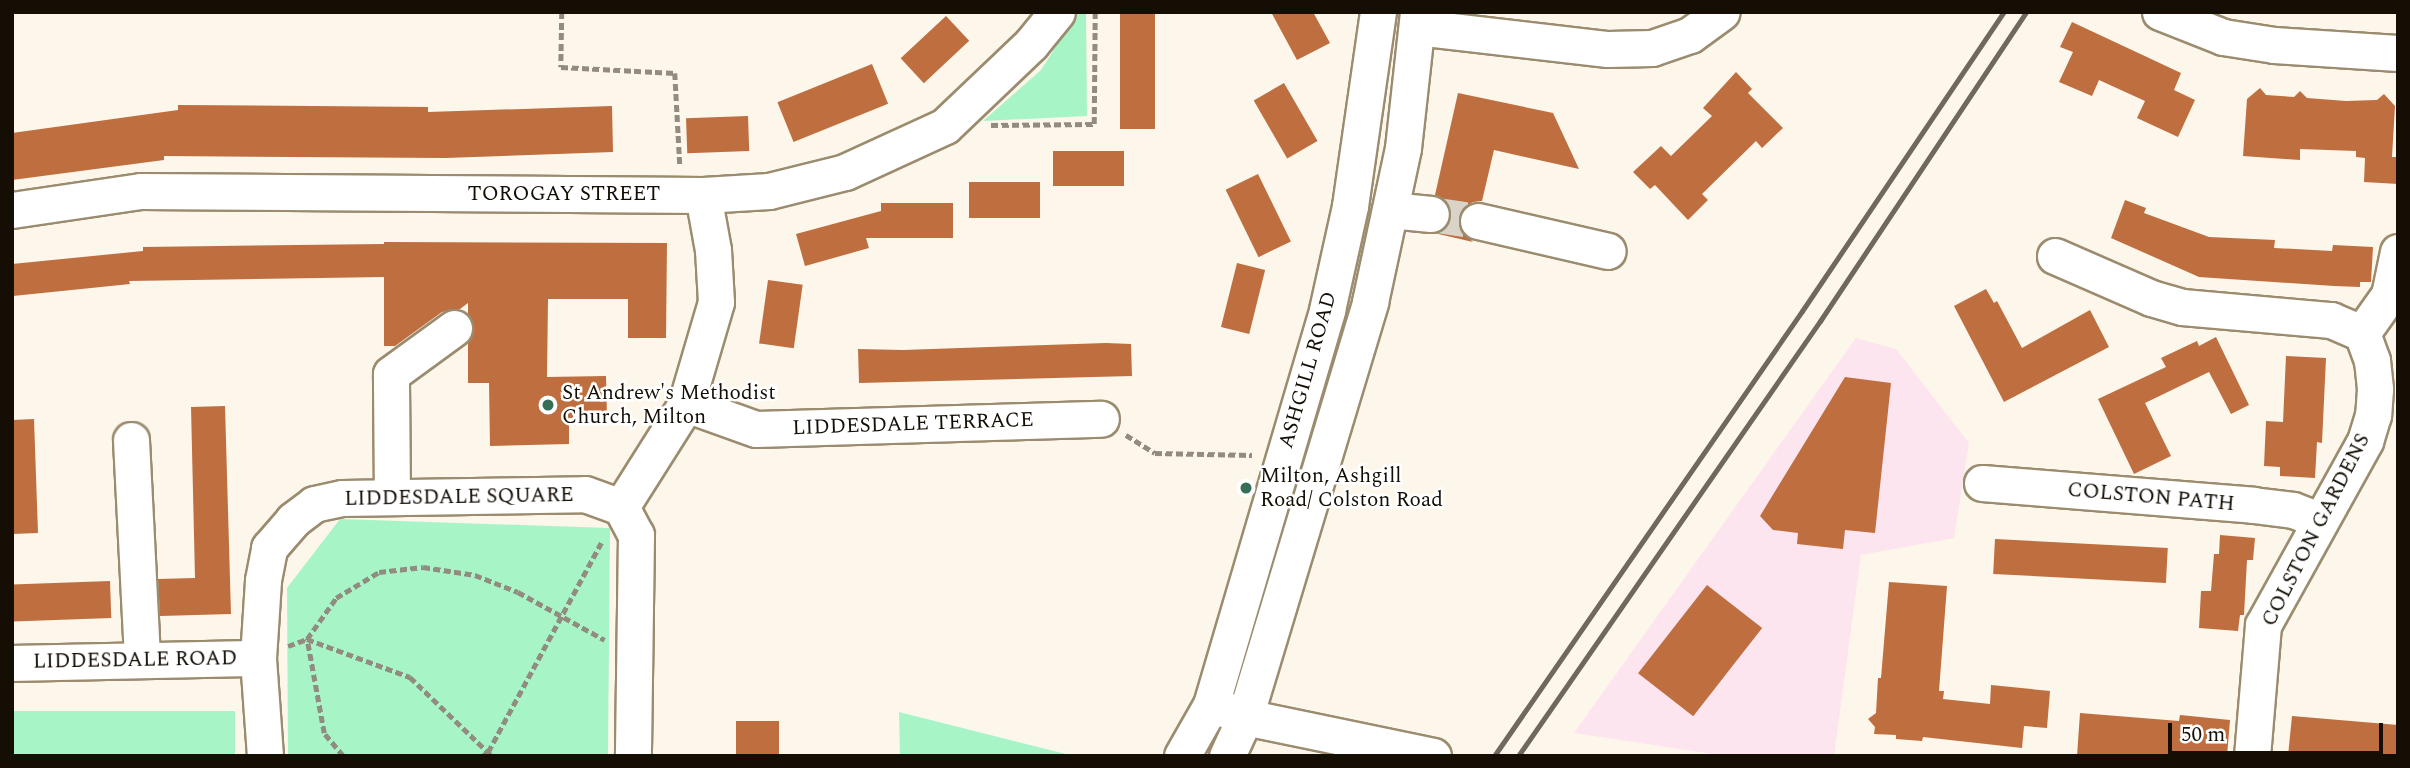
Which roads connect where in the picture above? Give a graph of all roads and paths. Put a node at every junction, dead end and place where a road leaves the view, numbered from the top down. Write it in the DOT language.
graph roads {
  1 [pos="562,12"];
  2 [pos="1057,12"];
  3 [pos="1095,12"];
  4 [pos="1378,12"];
  5 [pos="1722,12"];
  6 [pos="2160,12"];
  7 [pos="1418,20"];
  8 [pos="2398,53"];
  9 [pos="945,126"];
  10 [pos="692,195"];
  11 [pos="12,210"];
  12 [pos="1390,211"];
  13 [pos="1431,214"];
  14 [pos="1478,220"];
  15 [pos="1608,251"];
  16 [pos="2398,252"];
  17 [pos="2055,256"];
  18 [pos="454,328"];
  19 [pos="2362,333"];
  20 [pos="686,404"];
  21 [pos="1101,419"];
  22 [pos="131,440"];
  23 [pos="1283,456"];
  24 [pos="1982,483"];
  25 [pos="392,497"];
  26 [pos="621,507"];
  27 [pos="2319,520"];
  28 [pos="562,616"];
  29 [pos="307,639"];
  30 [pos="633,655"];
  31 [pos="258,658"];
  32 [pos="142,660"];
  33 [pos="12,663"];
  34 [pos="1211,705"];
  35 [pos="1245,717"];
  36 [pos="490,754"];
  37 [pos="1427,755"];
  38 [pos="265,756"];
  39 [pos="343,756"];
  40 [pos="482,756"];
  41 [pos="633,756"];
  42 [pos="1182,756"];
  43 [pos="1227,756"];
  44 [pos="1433,756"];
  45 [pos="2252,756"];
  1 -- 10 [label="path"];
  2 -- 9 [label="street, TOROGAY STREET"];
  3 -- 9 [label="path"];
  4 -- 23 [label="street, ASHGILL ROAD"];
  5 -- 7 [label="street"];
  6 -- 8 [label="street"];
  7 -- 12 [label="street, ASHGILL ROAD"];
  9 -- 10 [label="street, TOROGAY STREET"];
  10 -- 11 [label="street, TOROGAY STREET"];
  10 -- 20 [label="street"];
  12 -- 13 [label="street"];
  12 -- 35 [label="street, ASHGILL ROAD"];
  14 -- 15 [label="street"];
  16 -- 19 [label="street"];
  17 -- 19 [label="street"];
  18 -- 25 [label="street"];
  19 -- 27 [label="street, COLSTON GARDENS"];
  20 -- 21 [label="street, LIDDESDALE TERRACE"];
  20 -- 26 [label="street"];
  21 -- 23 [label="path"];
  22 -- 32 [label="street"];
  23 -- 34 [label="street, ASHGILL ROAD"];
  24 -- 27 [label="street, COLSTON PATH"];
  25 -- 26 [label="street, LIDDESDALE SQUARE"];
  25 -- 31 [label="street, LIDDESDALE SQUARE"];
  26 -- 28 [label="path"];
  26 -- 30 [label="street"];
  27 -- 45 [label="street, COLSTON GARDENS"];
  28 -- 29 [label="path"];
  28 -- 30 [label="path"];
  28 -- 36 [label="path"];
  29 -- 31 [label="path"];
  29 -- 36 [label="path"];
  29 -- 39 [label="path"];
  30 -- 41 [label="street"];
  31 -- 32 [label="street, LIDDESDALE ROAD"];
  31 -- 38 [label="street, LIDDESDALE SQUARE"];
  32 -- 33 [label="street, LIDDESDALE ROAD"];
  34 -- 35 [label="street"];
  34 -- 42 [label="street, ASHGILL ROAD"];
  35 -- 37 [label="street"];
  35 -- 43 [label="street, ASHGILL ROAD"];
  36 -- 40 [label="path"];
  37 -- 44 [label="street"];
}
